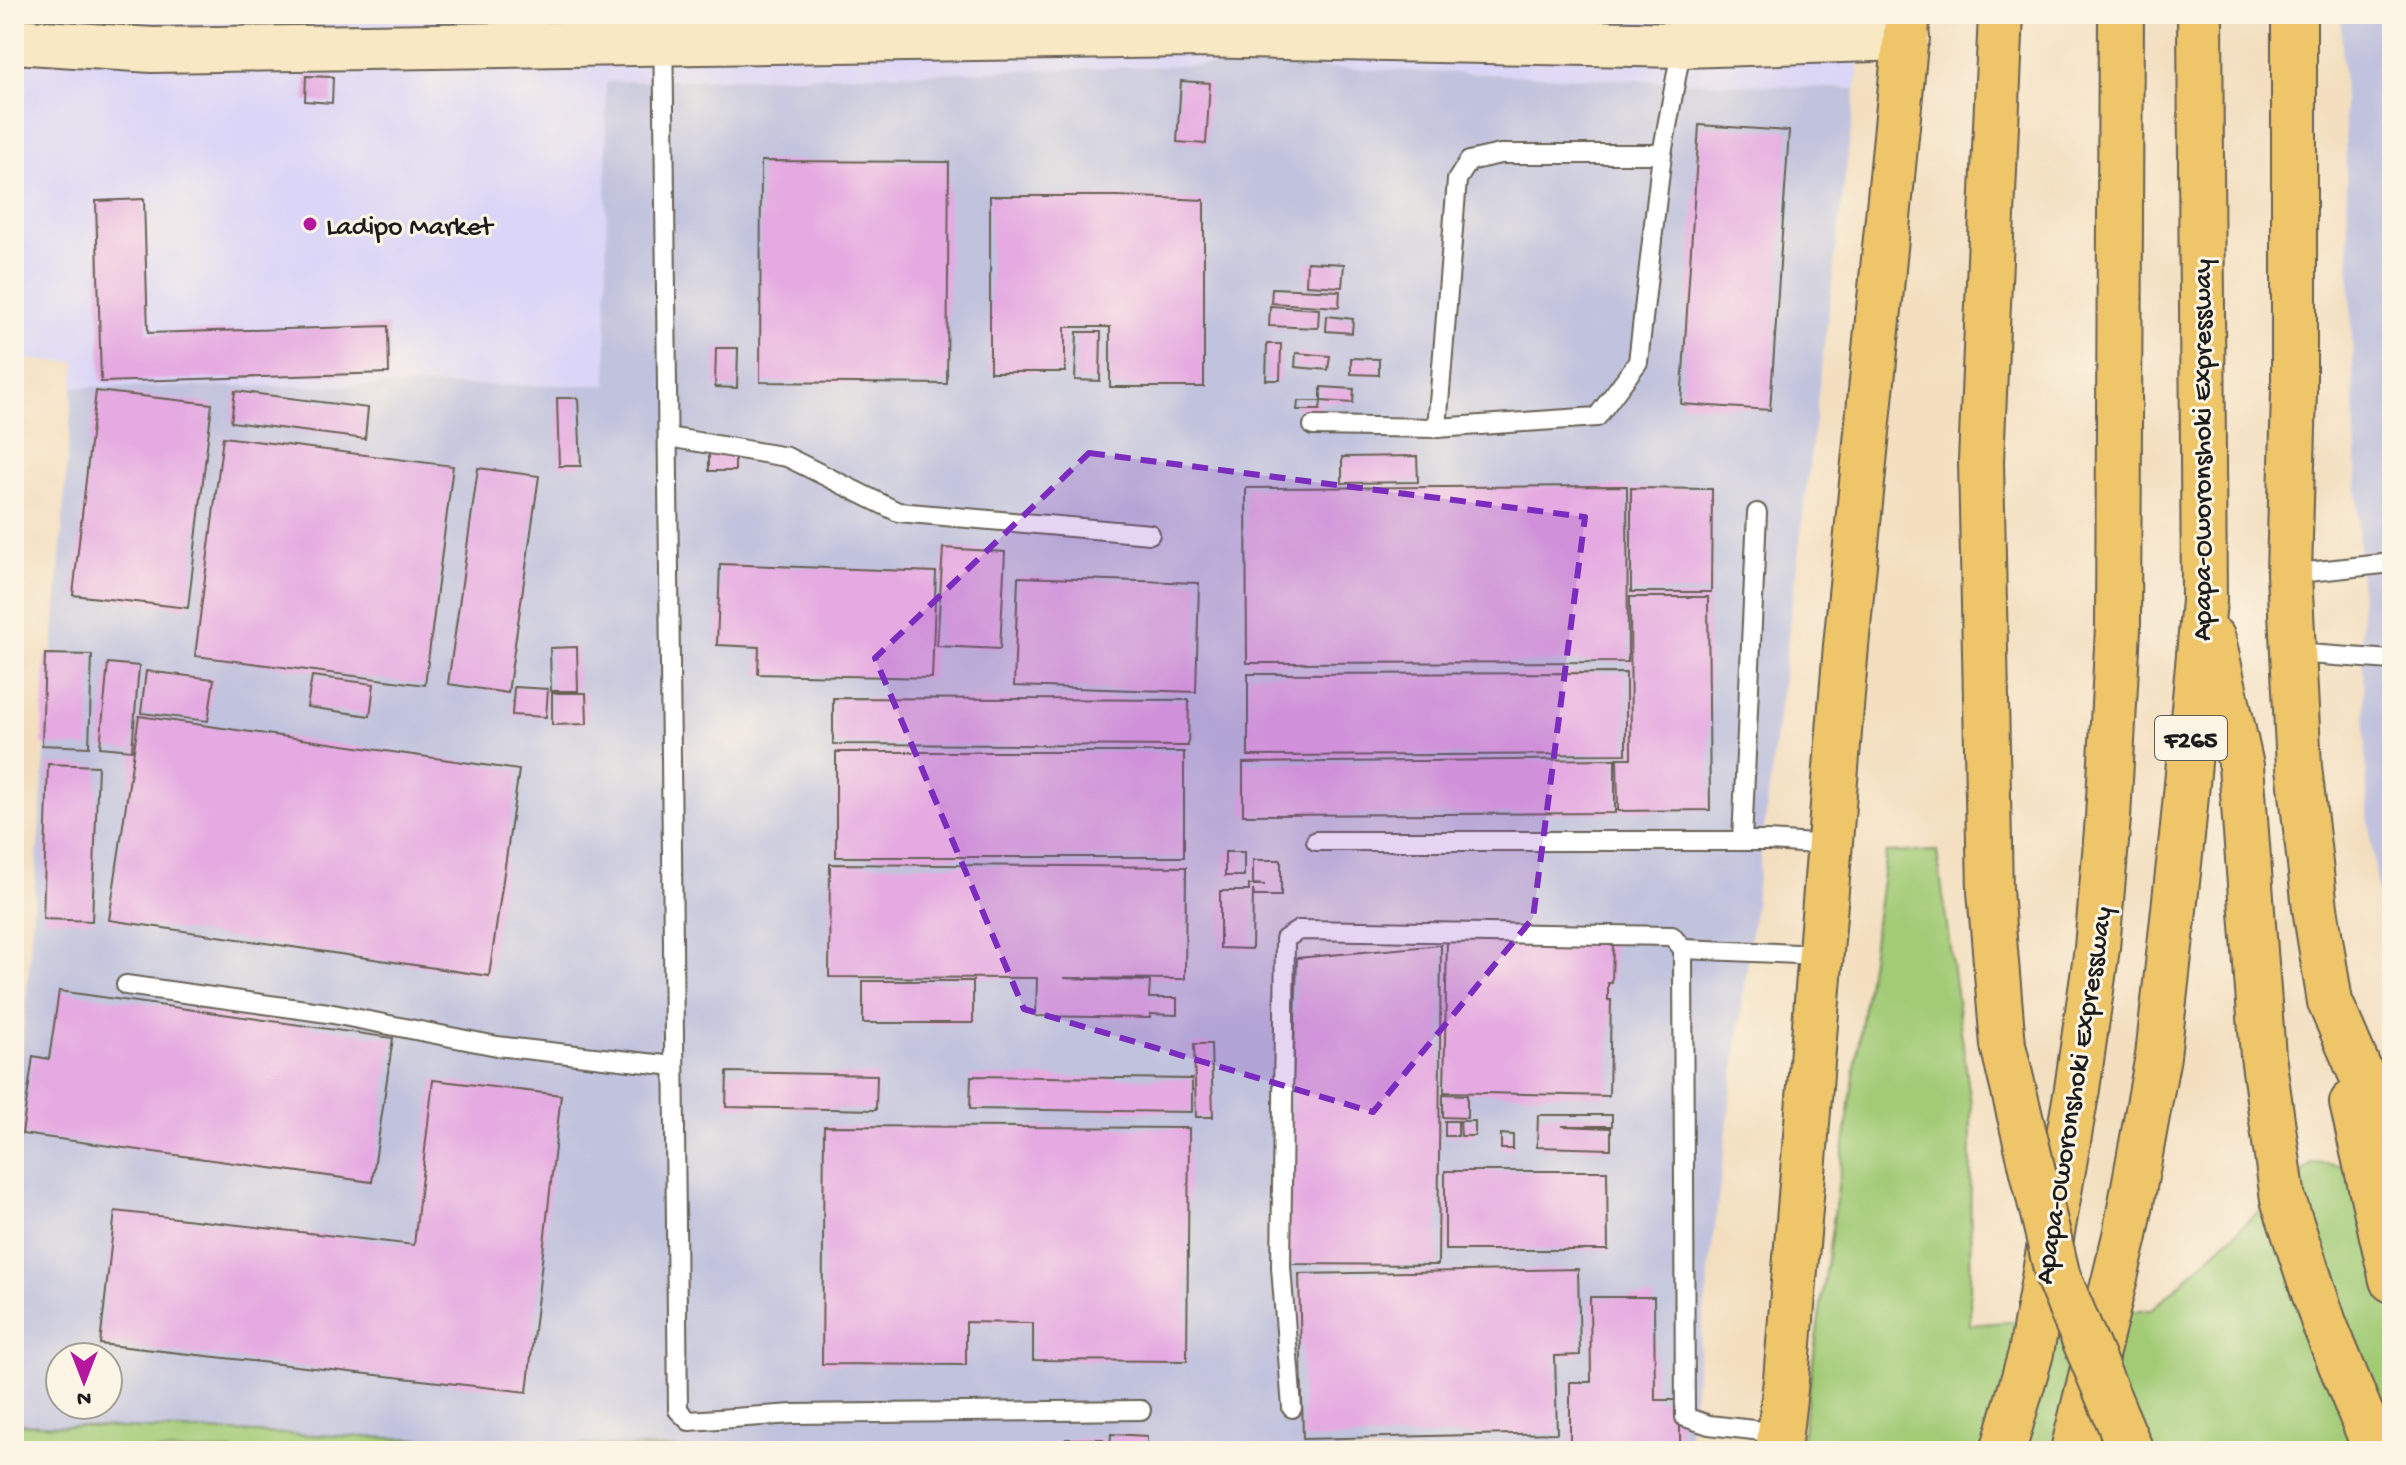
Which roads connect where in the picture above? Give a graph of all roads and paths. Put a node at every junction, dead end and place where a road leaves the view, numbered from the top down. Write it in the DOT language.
graph roads {
  1 [pos="2001,14"];
  2 [pos="2121,14"];
  3 [pos="2200,14"];
  4 [pos="2294,14"];
  5 [pos="1908,26"];
  6 [pos="663,28"];
  7 [pos="14,41"];
  8 [pos="1682,45"];
  9 [pos="1662,154"];
  10 [pos="1313,426"];
  11 [pos="1437,428"];
  12 [pos="668,437"];
  13 [pos="1757,513"];
  14 [pos="1150,534"];
  15 [pos="2392,563"];
  16 [pos="2289,574"];
  17 [pos="2204,601"];
  18 [pos="2294,653"];
  19 [pos="2392,660"];
  20 [pos="1316,841"];
  21 [pos="1742,841"];
  22 [pos="1830,845"];
  23 [pos="1683,949"];
  24 [pos="1821,955"];
  25 [pos="126,985"];
  26 [pos="2330,1002"];
  27 [pos="674,1066"];
  28 [pos="2392,1146"];
  29 [pos="2392,1280"];
  30 [pos="1292,1408"];
  31 [pos="1141,1410"];
  32 [pos="1779,1442"];
  33 [pos="2003,1451"];
  34 [pos="2073,1451"];
  35 [pos="2131,1451"];
  36 [pos="2376,1451"];
  1 -- 35 [label="main road, bridge"];
  2 -- 33 [label="main road, Apapa-Oworonshoki Expressway / F265"];
  3 -- 17 [label="main road, Apapa-Oworonshoki Expressway / F265"];
  4 -- 16 [label="main road"];
  5 -- 8 [label="main road"];
  5 -- 22 [label="main road"];
  6 -- 7 [label="main road"];
  6 -- 8 [label="main road"];
  6 -- 12 [label="lane"];
  8 -- 9 [label="lane"];
  9 -- 11 [label="lane"];
  9 -- 11 [label="lane"];
  10 -- 11 [label="lane"];
  12 -- 14 [label="lane"];
  12 -- 27 [label="lane"];
  13 -- 21 [label="lane"];
  15 -- 16 [label="lane"];
  16 -- 18 [label="main road"];
  17 -- 34 [label="main road, Apapa-Oworonshoki Expressway / F265"];
  17 -- 36 [label="main road"];
  18 -- 19 [label="lane"];
  18 -- 26 [label="main road"];
  20 -- 21 [label="lane"];
  21 -- 22 [label="lane"];
  22 -- 24 [label="main road"];
  23 -- 24 [label="lane"];
  23 -- 30 [label="lane"];
  23 -- 32 [label="lane"];
  24 -- 32 [label="main road"];
  25 -- 27 [label="lane"];
  26 -- 28 [label="main road"];
  26 -- 29 [label="main road"];
  27 -- 31 [label="lane"];
}
